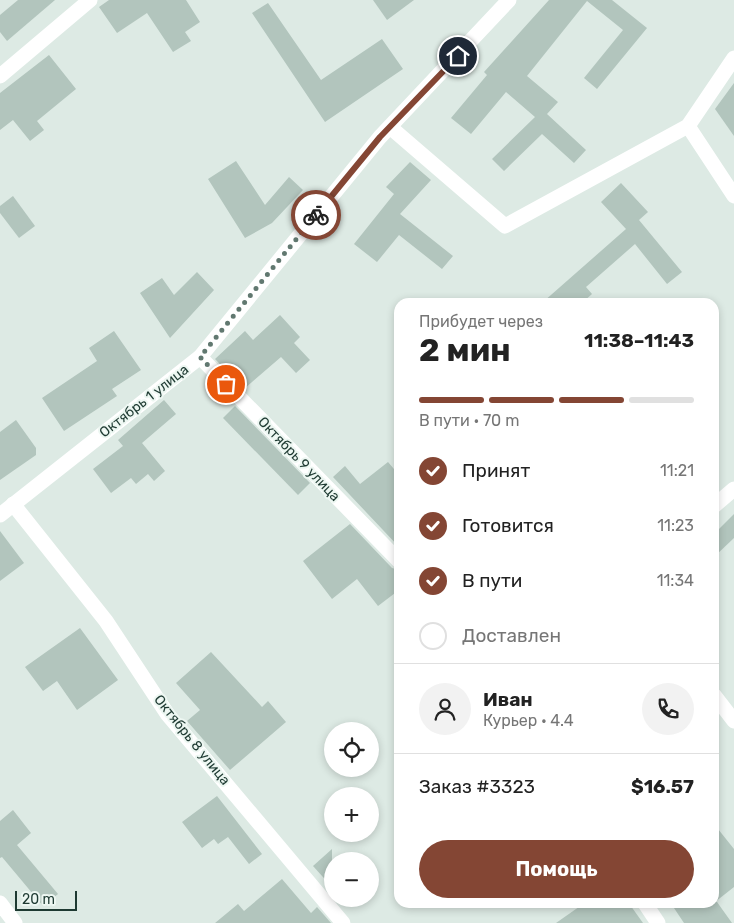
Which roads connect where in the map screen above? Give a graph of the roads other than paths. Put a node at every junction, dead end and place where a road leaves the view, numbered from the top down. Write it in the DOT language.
graph roads {
  1 [pos="90,0"];
  2 [pos="509,0"];
  3 [pos="734,58"];
  4 [pos="0,76"];
  5 [pos="688,126"];
  6 [pos="390,127"];
  7 [pos="734,196"];
  8 [pos="200,357"];
  9 [pos="734,489"];
  10 [pos="719,502"];
  11 [pos="13,504"];
  12 [pos="0,515"];
  13 [pos="394,556"];
  14 [pos="719,702"];
  15 [pos="734,721"];
  16 [pos="0,903"];
  17 [pos="648,908"];
  18 [pos="15,923"];
  19 [pos="343,923"];
  20 [pos="658,923"];
  1 -- 4 [label="street"];
  2 -- 6 [label="street, Октябрь 1 улица"];
  3 -- 5 [label="street"];
  5 -- 6 [label="street"];
  5 -- 7 [label="street"];
  6 -- 8 [label="street, Октябрь 1 улица"];
  8 -- 11 [label="street, Октябрь 1 улица"];
  8 -- 13 [label="street, Октябрь 9 улица"];
  9 -- 10 [label="street"];
  11 -- 12 [label="street, Октябрь 1 улица"];
  11 -- 19 [label="street, Октябрь 8 улица"];
  14 -- 15 [label="street"];
  16 -- 18 [label="street"];
  17 -- 20 [label="street"];
}
